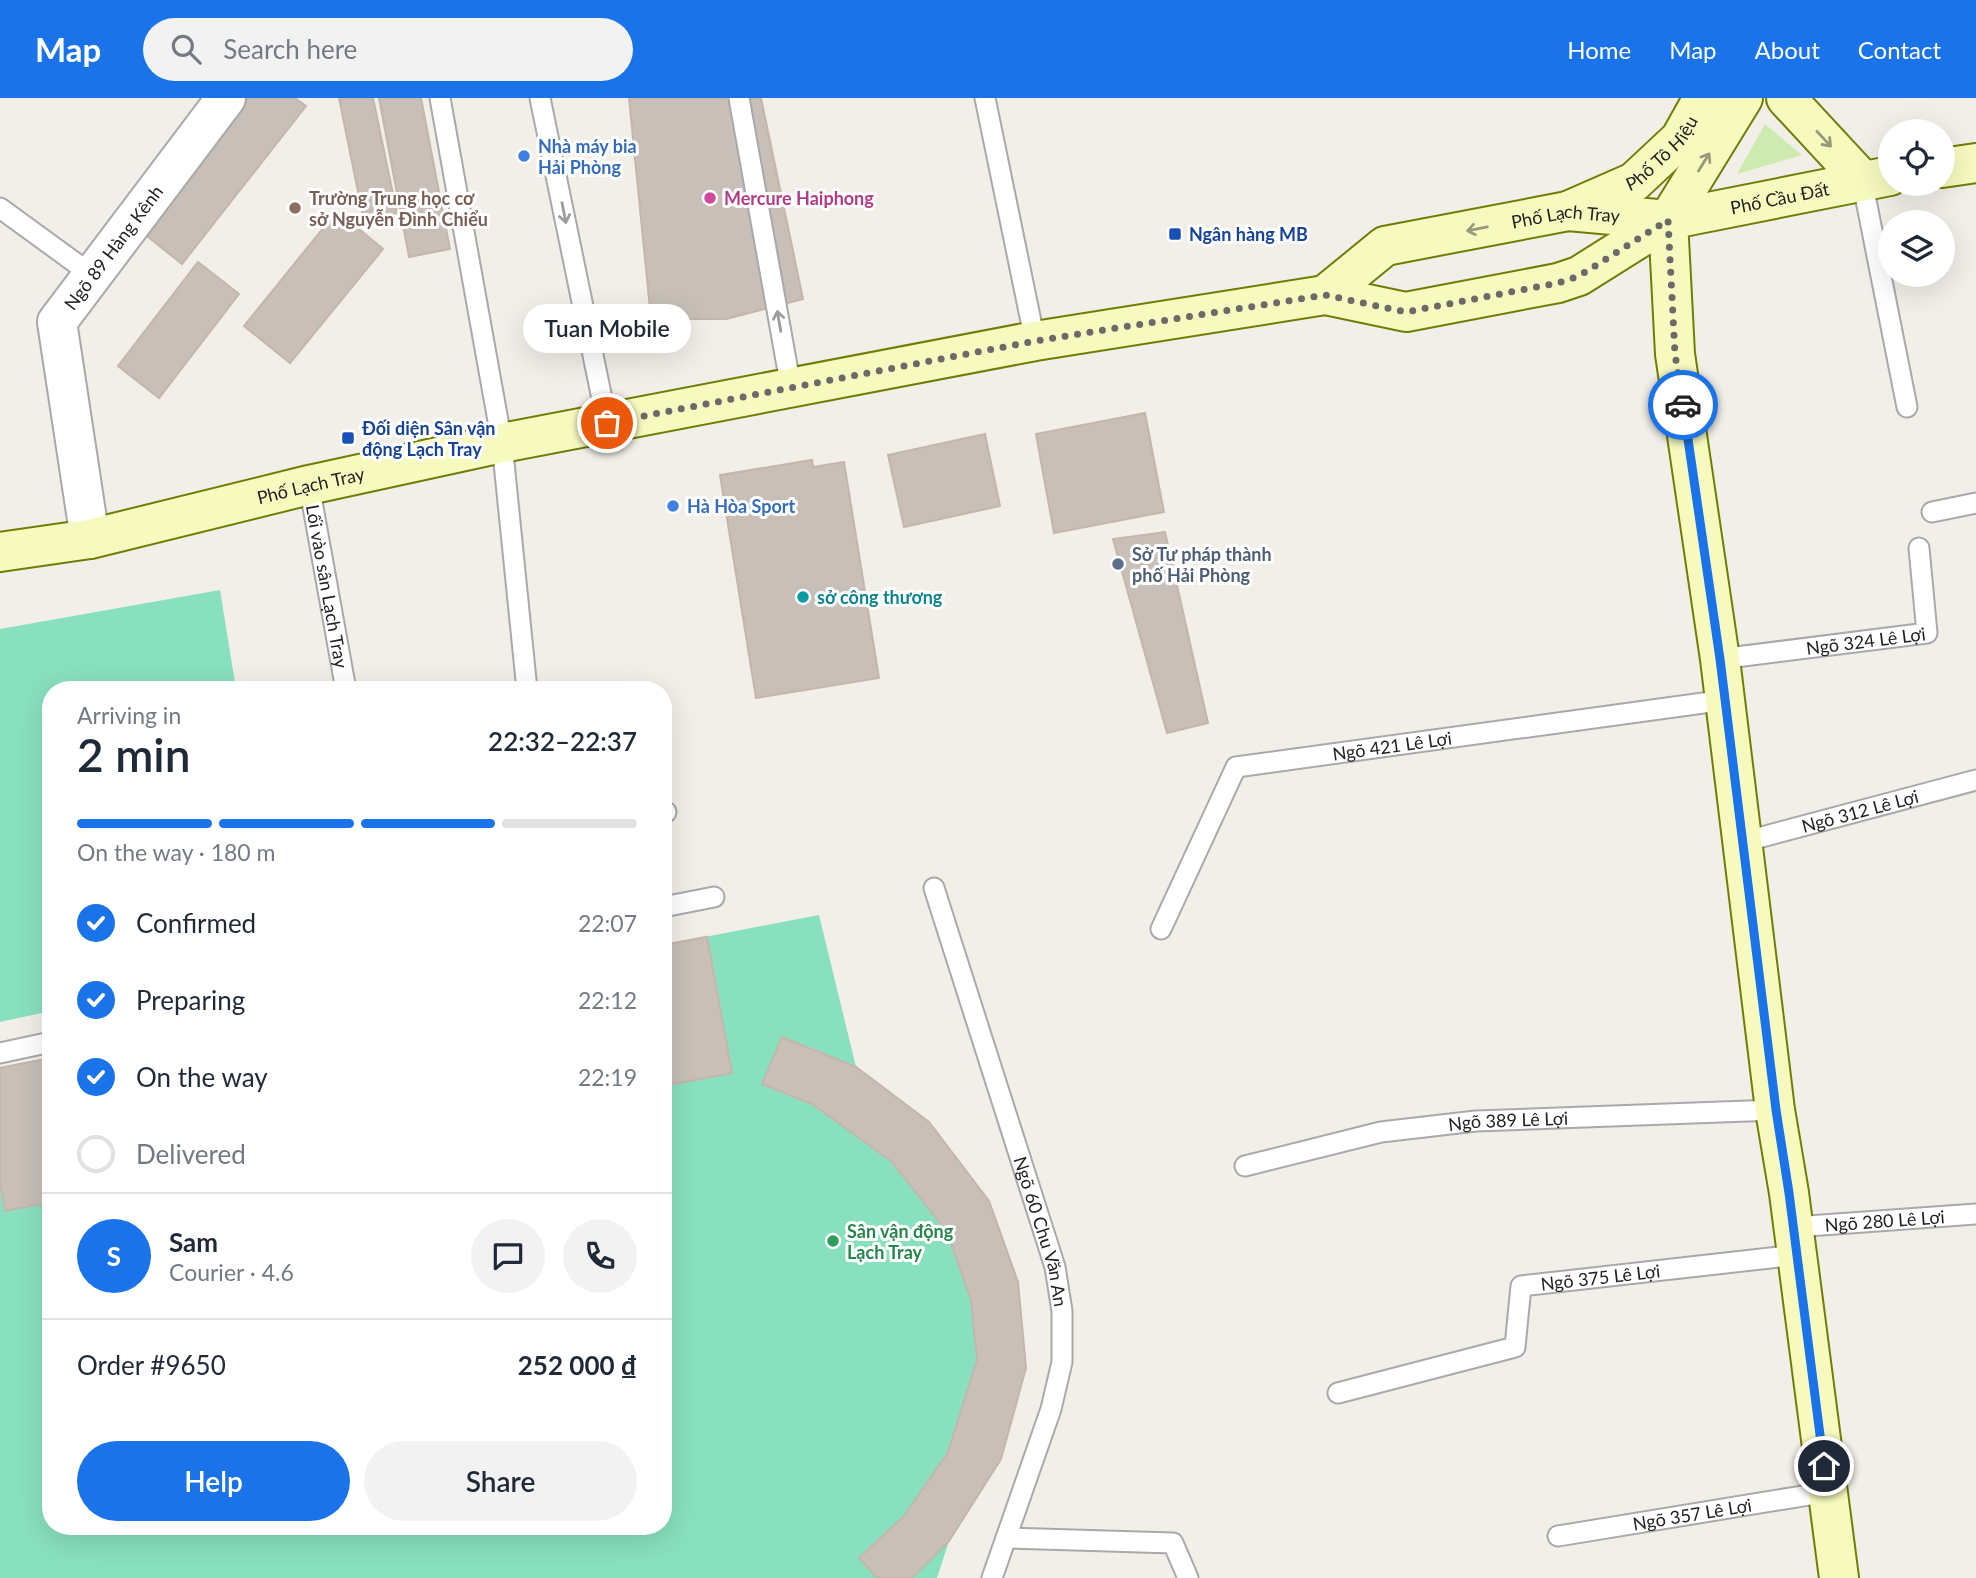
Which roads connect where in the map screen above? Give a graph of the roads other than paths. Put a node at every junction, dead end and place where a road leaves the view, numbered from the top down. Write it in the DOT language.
graph roads {
  1 [pos="226,98"];
  2 [pos="440,98"];
  3 [pos="540,98"];
  4 [pos="739,98"];
  5 [pos="985,98"];
  6 [pos="1703,98"];
  7 [pos="1743,98"];
  8 [pos="1786,98"];
  9 [pos="1976,163"];
  10 [pos="1955,167"];
  11 [pos="1876,178"];
  12 [pos="0,208"];
  13 [pos="1568,211"];
  14 [pos="1668,220"];
  15 [pos="92,275"];
  16 [pos="1325,295"];
  17 [pos="1035,341"];
  18 [pos="791,388"];
  19 [pos="1907,407"];
  20 [pos="607,423"];
  21 [pos="502,443"];
  22 [pos="309,485"];
  23 [pos="1976,503"];
  24 [pos="1932,512"];
  25 [pos="90,539"];
  26 [pos="1919,548"];
  27 [pos="0,552"];
  28 [pos="1720,659"];
  29 [pos="344,681"];
  30 [pos="526,681"];
  31 [pos="1725,700"];
  32 [pos="1976,780"];
  33 [pos="1743,842"];
  34 [pos="934,888"];
  35 [pos="714,897"];
  36 [pos="672,905"];
  37 [pos="1161,929"];
  38 [pos="42,1044"];
  39 [pos="0,1053"];
  40 [pos="1776,1110"];
  41 [pos="1245,1166"];
  42 [pos="1976,1214"];
  43 [pos="1796,1241"];
  44 [pos="1338,1393"];
  45 [pos="1827,1492"];
  46 [pos="1558,1536"];
  47 [pos="1006,1538"];
  48 [pos="992,1578"];
  49 [pos="1188,1578"];
  50 [pos="1839,1578"];
  1 -- 15 [label="street, Ngõ 89 Hàng Kênh"];
  2 -- 21 [label="lane"];
  3 -- 20 [label="lane, one-way"];
  18 -- 4 [label="lane, one-way"];
  5 -- 17 [label="lane"];
  6 -- 13 [label="main road, Phố Tô Hiệu"];
  14 -- 7 [label="main road, Phố Tô Hiệu, one-way"];
  8 -- 11 [label="main road, one-way"];
  9 -- 10 [label="main road"];
  11 -- 14 [label="main road, Phố Cầu Đất"];
  11 -- 19 [label="lane"];
  12 -- 15 [label="lane"];
  13 -- 14 [label="main road, Phố Lạch Tray"];
  13 -- 16 [label="main road, Phố Lạch Tray, one-way"];
  14 -- 16 [label="main road, Phố Lạch Tray"];
  14 -- 28 [label="main road"];
  15 -- 25 [label="street, Ngõ 89 Hàng Kênh"];
  16 -- 17 [label="main road, Phố Lạch Tray"];
  17 -- 18 [label="main road, Phố Lạch Tray"];
  18 -- 20 [label="main road, Phố Lạch Tray"];
  20 -- 21 [label="main road, Phố Lạch Tray"];
  21 -- 22 [label="main road, Phố Lạch Tray"];
  21 -- 30 [label="lane"];
  22 -- 25 [label="main road, Phố Lạch Tray"];
  22 -- 29 [label="lane, Lối vào sân Lạch Tray"];
  23 -- 24 [label="lane"];
  25 -- 27 [label="main road, Phố Lạch Tray"];
  26 -- 28 [label="lane, Ngõ 324 Lê Lợi"];
  28 -- 31 [label="main road"];
  31 -- 33 [label="main road"];
  31 -- 37 [label="lane, Ngõ 421 Lê Lợi"];
  32 -- 33 [label="lane, Ngõ 312 Lê Lợi"];
  33 -- 40 [label="main road"];
  34 -- 47 [label="lane, Ngõ 60 Chu Văn An"];
  35 -- 36 [label="lane"];
  38 -- 39 [label="lane"];
  40 -- 41 [label="lane, Ngõ 389 Lê Lợi"];
  40 -- 43 [label="main road"];
  42 -- 43 [label="lane, Ngõ 280 Lê Lợi"];
  43 -- 44 [label="lane, Ngõ 375 Lê Lợi"];
  43 -- 45 [label="main road"];
  45 -- 46 [label="lane, Ngõ 357 Lê Lợi"];
  45 -- 50 [label="main road"];
  47 -- 48 [label="lane, Ngõ 60 Chu Văn An"];
  47 -- 49 [label="lane"];
}
